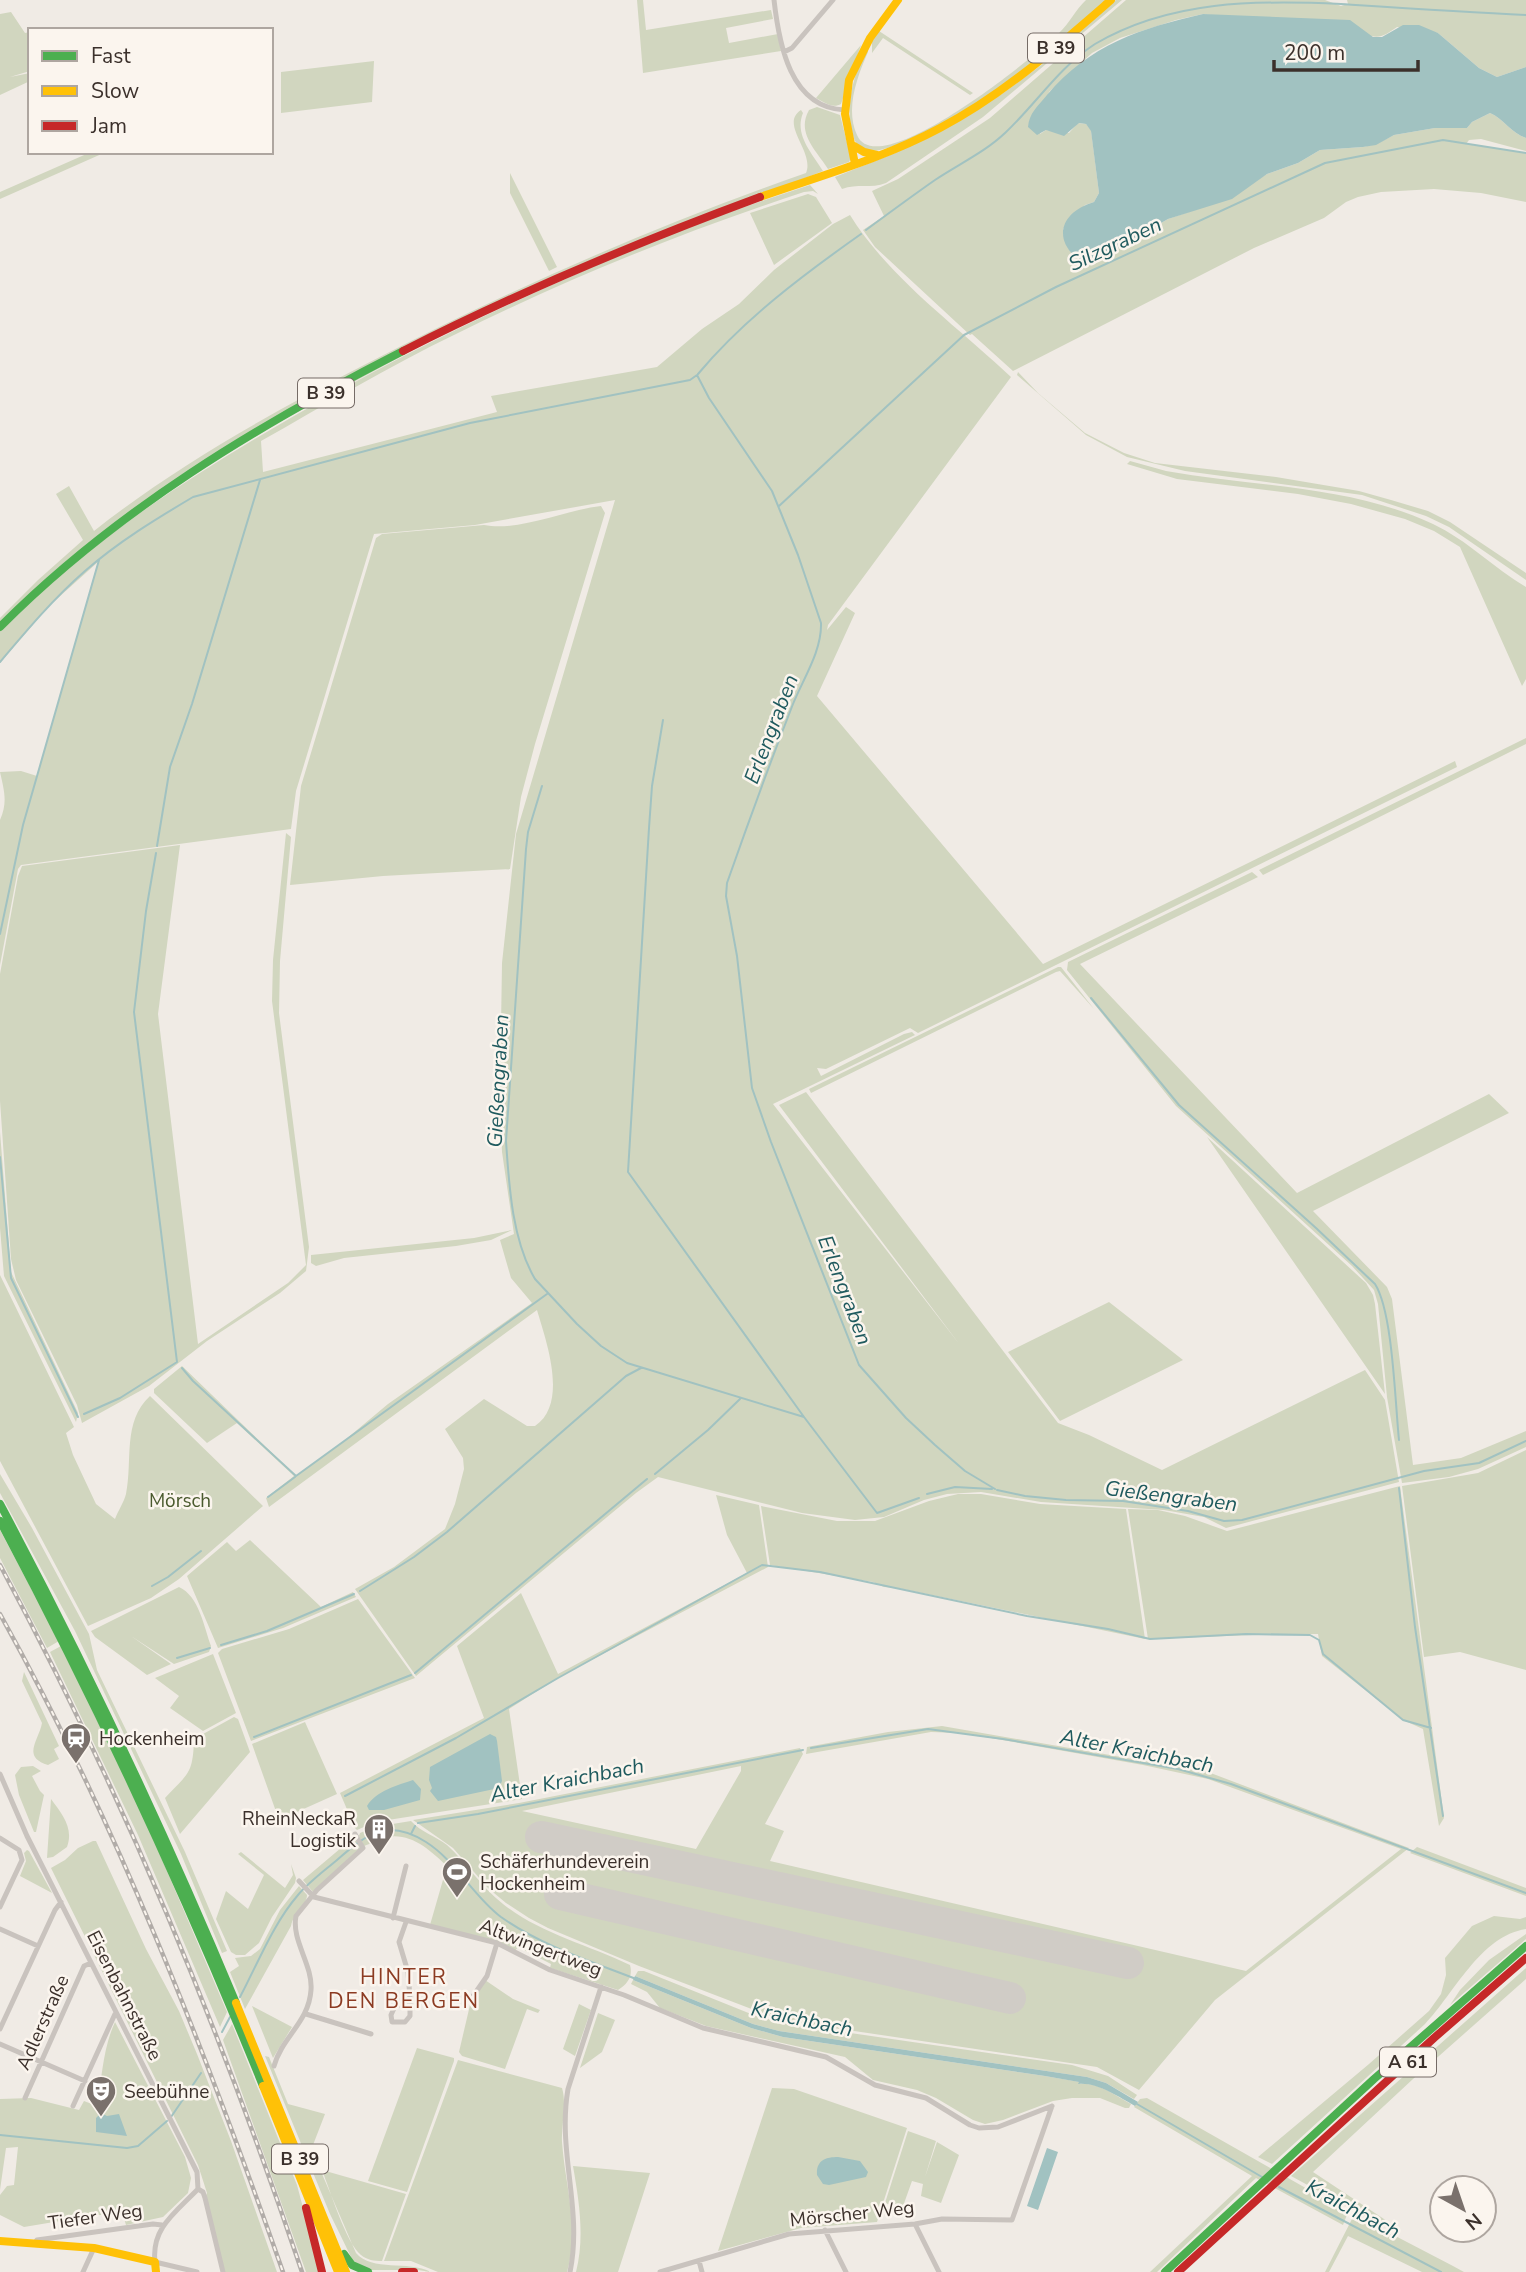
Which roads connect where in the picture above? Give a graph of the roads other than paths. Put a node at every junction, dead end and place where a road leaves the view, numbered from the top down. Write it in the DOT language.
graph roads {
  1 [pos="774,0"];
  2 [pos="833,0"];
  3 [pos="898,0"];
  4 [pos="1111,0"];
  5 [pos="784,52"];
  6 [pos="845,110"];
  7 [pos="852,142"];
  8 [pos="877,155"];
  9 [pos="855,164"];
  10 [pos="0,626"];
  11 [pos="0,1504"];
  12 [pos="0,1521"];
  13 [pos="0,1774"];
  14 [pos="0,1838"];
  15 [pos="358,1838"];
  16 [pos="406,1866"];
  17 [pos="301,1882"];
  18 [pos="311,1895"];
  19 [pos="61,1902"];
  20 [pos="0,1907"];
  21 [pos="393,1918"];
  22 [pos="406,1922"];
  23 [pos="0,1928"];
  24 [pos="497,1943"];
  25 [pos="38,1946"];
  26 [pos="1526,1946"];
  27 [pos="1526,1958"];
  28 [pos="91,1962"];
  29 [pos="601,1987"];
  30 [pos="411,1998"];
  31 [pos="471,1999"];
  32 [pos="1447,2005"];
  33 [pos="115,2014"];
  34 [pos="306,2014"];
  35 [pos="0,2029"];
  36 [pos="1427,2032"];
  37 [pos="371,2035"];
  38 [pos="0,2043"];
  39 [pos="41,2062"];
  40 [pos="274,2066"];
  41 [pos="85,2081"];
  42 [pos="25,2098"];
  43 [pos="73,2106"];
  44 [pos="300,2178"];
  45 [pos="198,2189"];
  46 [pos="1012,2220"];
  47 [pos="326,2221"];
  48 [pos="915,2224"];
  49 [pos="162,2225"];
  50 [pos="825,2230"];
  51 [pos="0,2241"];
  52 [pos="35,2243"];
  53 [pos="94,2248"];
  54 [pos="699,2261"];
  55 [pos="155,2262"];
  56 [pos="83,2272"];
  57 [pos="156,2272"];
  58 [pos="197,2272"];
  59 [pos="223,2272"];
  60 [pos="322,2272"];
  61 [pos="338,2272"];
  62 [pos="346,2272"];
  63 [pos="368,2272"];
  64 [pos="402,2272"];
  65 [pos="414,2272"];
  66 [pos="570,2272"];
  67 [pos="660,2272"];
  68 [pos="702,2272"];
  69 [pos="846,2272"];
  70 [pos="940,2272"];
  71 [pos="1165,2272"];
  72 [pos="1178,2272"];
  1 -- 5 [label="street"];
  2 -- 5 [label="street"];
  3 -- 6 [label="main road"];
  4 -- 8 [label="main road, B 39"];
  5 -- 6 [label="street"];
  6 -- 7 [label="main road"];
  7 -- 8 [label="main road"];
  7 -- 9 [label="main road"];
  8 -- 9 [label="main road, B 39"];
  9 -- 10 [label="main road, B 39"];
  11 -- 47 [label="main road, B 39"];
  12 -- 44 [label="main road, B 39"];
  13 -- 19 [label="street, Eisenbahnstraße"];
  14 -- 20 [label="street"];
  15 -- 18 [label="street"];
  16 -- 21 [label="street"];
  17 -- 18 [label="street"];
  18 -- 21 [label="street, Altwingertweg"];
  18 -- 34 [label="street"];
  19 -- 25 [label="street"];
  19 -- 28 [label="street, Eisenbahnstraße"];
  21 -- 22 [label="street, Altwingertweg"];
  22 -- 24 [label="street, Altwingertweg"];
  22 -- 30 [label="street"];
  23 -- 25 [label="street"];
  24 -- 29 [label="street, Altwingertweg"];
  24 -- 31 [label="street"];
  25 -- 35 [label="street"];
  26 -- 36 [label="main road, A 61"];
  27 -- 72 [label="main road, A 61"];
  28 -- 33 [label="street, Eisenbahnstraße"];
  28 -- 39 [label="street, Adlerstraße"];
  29 -- 46 [label="street, Altwingertweg"];
  29 -- 66 [label="street"];
  30 -- 30 [label="street"];
  32 -- 36 [label="main road"];
  33 -- 41 [label="street"];
  33 -- 45 [label="street, Eisenbahnstraße"];
  34 -- 37 [label="street"];
  34 -- 40 [label="street"];
  36 -- 71 [label="main road, A 61"];
  38 -- 39 [label="street"];
  39 -- 41 [label="street"];
  39 -- 42 [label="street, Adlerstraße"];
  41 -- 43 [label="street"];
  44 -- 60 [label="main road"];
  44 -- 61 [label="main road, B 39"];
  45 -- 49 [label="street, Tiefer Weg"];
  45 -- 59 [label="street, Eisenbahnstraße"];
  46 -- 48 [label="street, Mörscher Weg"];
  47 -- 62 [label="main road, B 39"];
  47 -- 63 [label="main road"];
  48 -- 50 [label="street, Mörscher Weg"];
  48 -- 70 [label="street"];
  49 -- 52 [label="street, Tiefer Weg"];
  49 -- 55 [label="street, Tiefer Weg"];
  50 -- 54 [label="street, Mörscher Weg"];
  50 -- 69 [label="street"];
  51 -- 52 [label="main road"];
  52 -- 53 [label="main road"];
  53 -- 55 [label="main road"];
  53 -- 56 [label="street"];
  54 -- 67 [label="street, Mörscher Weg"];
  54 -- 68 [label="street"];
  55 -- 57 [label="main road"];
  55 -- 58 [label="street"];
  64 -- 65 [label="main road"];
}
